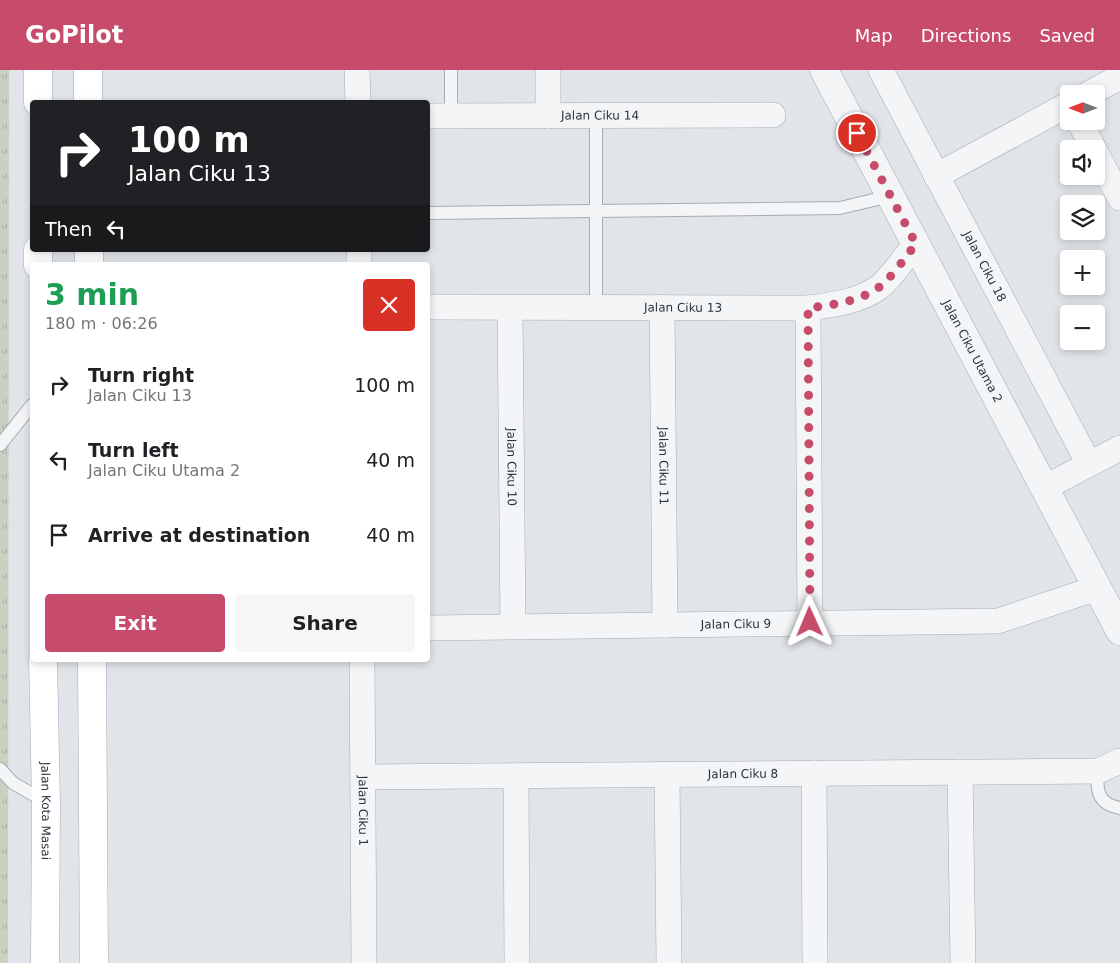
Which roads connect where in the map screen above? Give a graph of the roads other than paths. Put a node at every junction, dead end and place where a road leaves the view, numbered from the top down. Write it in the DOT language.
graph roads {
  1 [pos="38,70"];
  2 [pos="88,70"];
  3 [pos="357,70"];
  4 [pos="451,70"];
  5 [pos="548,70"];
  6 [pos="824,70"];
  7 [pos="881,70"];
  8 [pos="1120,77"];
  9 [pos="1105,85"];
  10 [pos="38,100"];
  11 [pos="88,100"];
  12 [pos="358,100"];
  13 [pos="1060,109"];
  14 [pos="596,115"];
  15 [pos="773,115"];
  16 [pos="439,116"];
  17 [pos="548,116"];
  18 [pos="1105,170"];
  19 [pos="936,176"];
  20 [pos="890,196"];
  21 [pos="1120,198"];
  22 [pos="596,211"];
  23 [pos="430,213"];
  24 [pos="916,244"];
  25 [pos="430,307"];
  26 [pos="596,307"];
  27 [pos="662,307"];
  28 [pos="510,308"];
  29 [pos="808,308"];
  30 [pos="30,408"];
  31 [pos="0,445"];
  32 [pos="1120,448"];
  33 [pos="1088,464"];
  34 [pos="1044,488"];
  35 [pos="1097,588"];
  36 [pos="810,622"];
  37 [pos="665,625"];
  38 [pos="513,626"];
  39 [pos="430,628"];
  40 [pos="1120,631"];
  41 [pos="43,662"];
  42 [pos="92,662"];
  43 [pos="362,662"];
  44 [pos="1109,766"];
  45 [pos="0,769"];
  46 [pos="960,772"];
  47 [pos="814,773"];
  48 [pos="667,774"];
  49 [pos="516,776"];
  50 [pos="363,777"];
  51 [pos="46,802"];
  52 [pos="1120,808"];
  53 [pos="45,963"];
  54 [pos="94,963"];
  55 [pos="364,963"];
  56 [pos="517,963"];
  57 [pos="669,963"];
  58 [pos="815,963"];
  59 [pos="963,963"];
  1 -- 10 [label="main road"];
  2 -- 11 [label="main road"];
  3 -- 12 [label="street"];
  4 -- 16 [label="lane"];
  5 -- 17 [label="street"];
  6 -- 20 [label="street, Jalan Ciku Utama 2"];
  7 -- 19 [label="street, Jalan Ciku 18"];
  8 -- 9 [label="street"];
  13 -- 19 [label="street"];
  14 -- 15 [label="street, Jalan Ciku 14"];
  14 -- 17 [label="street, Jalan Ciku 14"];
  14 -- 22 [label="lane"];
  16 -- 17 [label="street, Jalan Ciku 14"];
  18 -- 21 [label="street"];
  19 -- 33 [label="street, Jalan Ciku 18"];
  20 -- 22 [label="lane"];
  20 -- 24 [label="street, Jalan Ciku Utama 2"];
  22 -- 23 [label="lane"];
  22 -- 26 [label="lane"];
  24 -- 29 [label="street, Jalan Ciku 13"];
  24 -- 34 [label="street, Jalan Ciku Utama 2"];
  25 -- 28 [label="street, Jalan Ciku 13"];
  26 -- 27 [label="street, Jalan Ciku 13"];
  26 -- 28 [label="street, Jalan Ciku 13"];
  27 -- 29 [label="street, Jalan Ciku 13"];
  27 -- 37 [label="street, Jalan Ciku 11"];
  28 -- 38 [label="street, Jalan Ciku 10"];
  29 -- 36 [label="street"];
  30 -- 31 [label="lane"];
  32 -- 33 [label="street"];
  33 -- 34 [label="street"];
  34 -- 35 [label="street, Jalan Ciku Utama 2"];
  35 -- 36 [label="street, Jalan Ciku 9"];
  35 -- 40 [label="street, Jalan Ciku Utama 2"];
  36 -- 37 [label="street, Jalan Ciku 9"];
  37 -- 38 [label="street, Jalan Ciku 9"];
  38 -- 39 [label="street, Jalan Ciku 9"];
  41 -- 51 [label="main road, Jalan Kota Masai"];
  42 -- 54 [label="main road"];
  43 -- 50 [label="street, Jalan Ciku 1"];
  44 -- 46 [label="street, Jalan Ciku 8"];
  44 -- 52 [label="lane"];
  45 -- 51 [label="lane"];
  46 -- 47 [label="street, Jalan Ciku 8"];
  46 -- 59 [label="street"];
  47 -- 48 [label="street, Jalan Ciku 8"];
  47 -- 58 [label="street"];
  48 -- 49 [label="street, Jalan Ciku 8"];
  48 -- 57 [label="street"];
  49 -- 50 [label="street, Jalan Ciku 8"];
  49 -- 56 [label="street"];
  50 -- 55 [label="street, Jalan Ciku 1"];
  51 -- 53 [label="main road, Jalan Kota Masai"];
}
